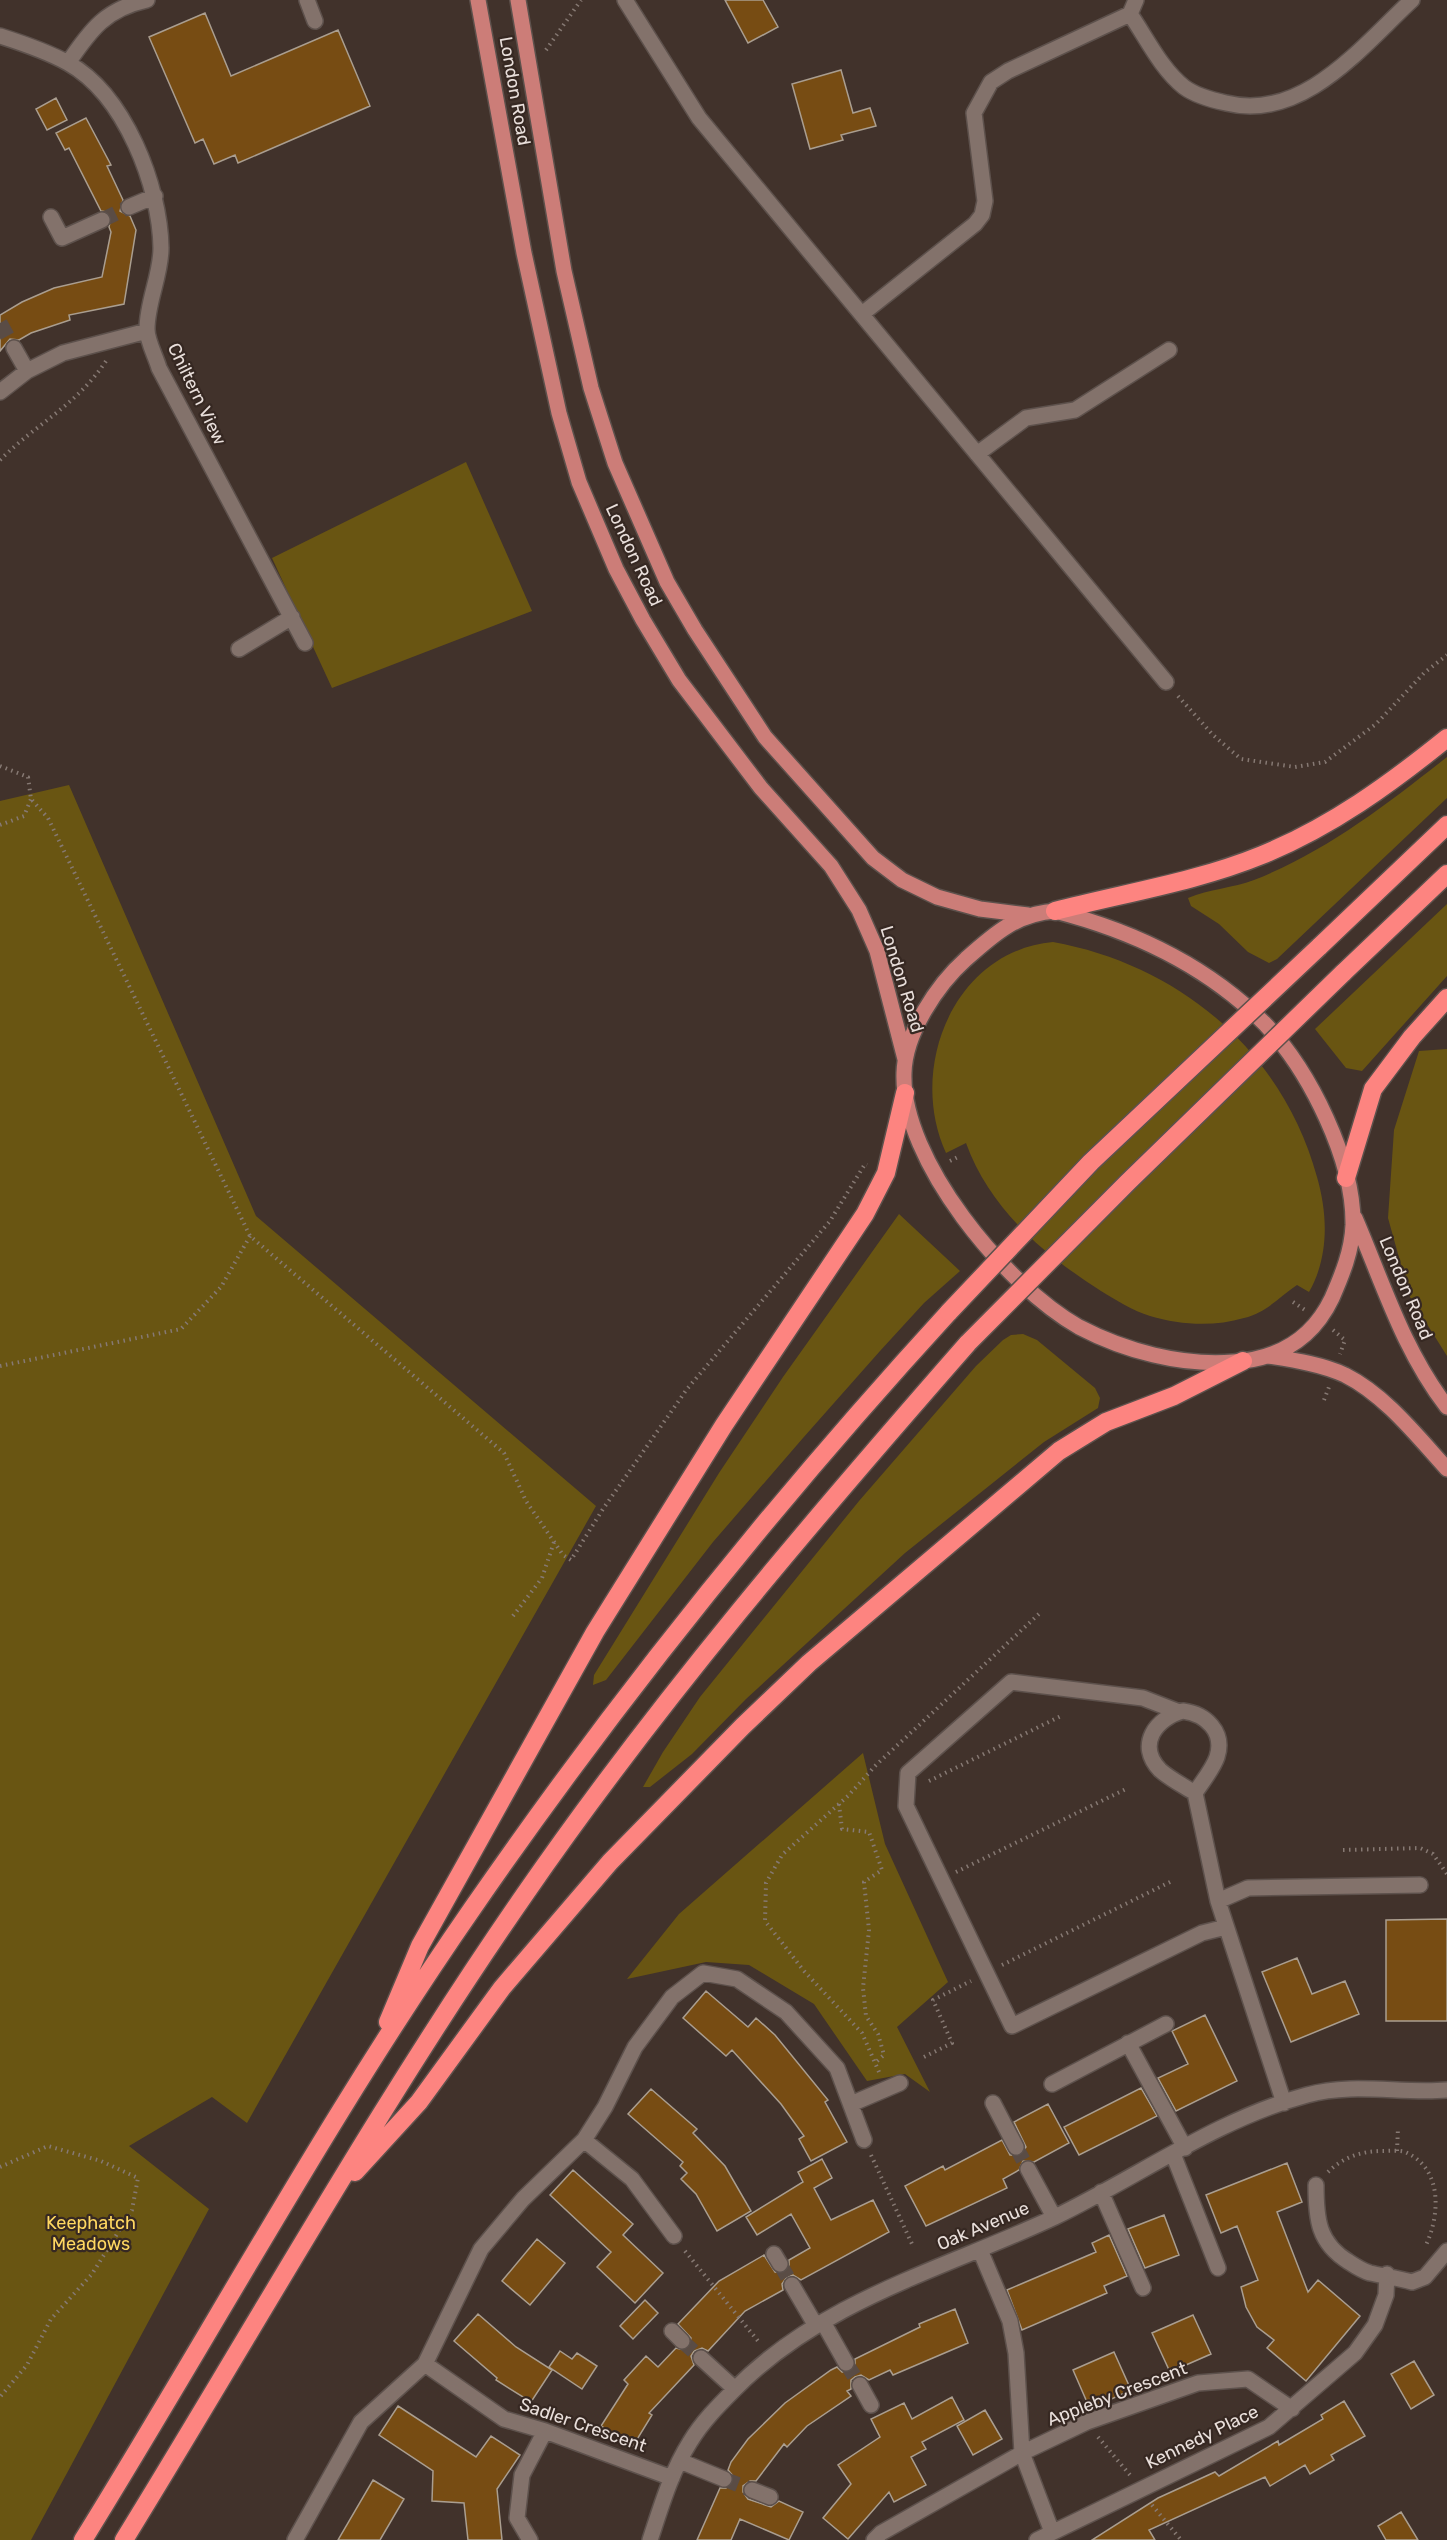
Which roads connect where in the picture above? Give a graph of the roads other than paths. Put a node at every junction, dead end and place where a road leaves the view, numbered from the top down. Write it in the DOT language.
graph roads {
  1 [pos="147,0"];
  2 [pos="307,0"];
  3 [pos="478,0"];
  4 [pos="518,0"];
  5 [pos="625,0"];
  6 [pos="1412,0"];
  7 [pos="1133,7"];
  8 [pos="315,21"];
  9 [pos="0,36"];
  10 [pos="68,63"];
  11 [pos="154,196"];
  12 [pos="129,207"];
  13 [pos="51,217"];
  14 [pos="102,220"];
  15 [pos="862,314"];
  16 [pos="147,331"];
  17 [pos="14,348"];
  18 [pos="1169,351"];
  19 [pos="27,371"];
  20 [pos="0,392"];
  21 [pos="977,454"];
  22 [pos="292,617"];
  23 [pos="305,643"];
  24 [pos="239,649"];
  25 [pos="1166,682"];
  26 [pos="1447,738"];
  27 [pos="1447,825"];
  28 [pos="1447,874"];
  29 [pos="1055,911"];
  30 [pos="1028,915"];
  31 [pos="1447,998"];
  32 [pos="905,1059"];
  33 [pos="905,1093"];
  34 [pos="1346,1178"];
  35 [pos="1352,1213"];
  36 [pos="1268,1356"];
  37 [pos="1243,1361"];
  38 [pos="1447,1407"];
  39 [pos="1447,1469"];
  40 [pos="1179,1712"];
  41 [pos="1195,1793"];
  42 [pos="1420,1885"];
  43 [pos="1218,1901"];
  44 [pos="1226,1926"];
  45 [pos="1166,2024"];
  46 [pos="1128,2043"];
  47 [pos="369,2066"];
  48 [pos="1053,2084"];
  49 [pos="893,2086"];
  50 [pos="1447,2090"];
  51 [pos="1428,2091"];
  52 [pos="1447,2099"];
  53 [pos="993,2103"];
  54 [pos="1284,2103"];
  55 [pos="851,2104"];
  56 [pos="864,2139"];
  57 [pos="584,2140"];
  58 [pos="1016,2147"];
  59 [pos="1179,2151"];
  60 [pos="1028,2169"];
  61 [pos="1316,2185"];
  62 [pos="1101,2192"];
  63 [pos="324,2206"];
  64 [pos="1054,2217"];
  65 [pos="674,2236"];
  66 [pos="980,2250"];
  67 [pos="1447,2251"];
  68 [pos="1218,2268"];
  69 [pos="1387,2274"];
  70 [pos="792,2285"];
  71 [pos="1143,2288"];
  72 [pos="820,2324"];
  73 [pos="701,2358"];
  74 [pos="846,2362"];
  75 [pos="425,2364"];
  76 [pos="860,2385"];
  77 [pos="735,2389"];
  78 [pos="871,2405"];
  79 [pos="1292,2409"];
  80 [pos="544,2430"];
  81 [pos="1022,2453"];
  82 [pos="680,2461"];
  83 [pos="672,2478"];
  84 [pos="724,2479"];
  85 [pos="752,2490"];
  86 [pos="770,2497"];
  87 [pos="1052,2532"];
  88 [pos="83,2540"];
  89 [pos="124,2540"];
  90 [pos="295,2540"];
  91 [pos="531,2540"];
  92 [pos="650,2540"];
  93 [pos="874,2540"];
  94 [pos="1037,2540"];
  1 -- 10 [label="street"];
  2 -- 8 [label="street"];
  3 -- 32 [label="main road, London Road"];
  4 -- 30 [label="main road, London Road"];
  5 -- 15 [label="street"];
  6 -- 7 [label="street"];
  7 -- 15 [label="street"];
  9 -- 10 [label="street, Chiltern View"];
  10 -- 11 [label="street, Chiltern View"];
  11 -- 12 [label="street"];
  11 -- 16 [label="street, Chiltern View"];
  13 -- 14 [label="street"];
  15 -- 21 [label="street"];
  16 -- 19 [label="street"];
  16 -- 22 [label="street, Chiltern View"];
  17 -- 19 [label="street"];
  18 -- 21 [label="street"];
  19 -- 20 [label="street"];
  21 -- 25 [label="street"];
  22 -- 23 [label="street, Chiltern View"];
  22 -- 24 [label="street"];
  26 -- 29 [label="highway"];
  27 -- 47 [label="highway, bridge"];
  28 -- 63 [label="highway, bridge"];
  29 -- 30 [label="main road"];
  29 -- 34 [label="main road"];
  30 -- 32 [label="main road"];
  31 -- 34 [label="highway"];
  32 -- 33 [label="main road"];
  33 -- 37 [label="main road"];
  33 -- 47 [label="highway"];
  34 -- 35 [label="main road"];
  35 -- 36 [label="main road"];
  35 -- 38 [label="main road, London Road"];
  36 -- 37 [label="main road"];
  36 -- 39 [label="main road"];
  37 -- 63 [label="highway"];
  40 -- 41 [label="street"];
  40 -- 41 [label="street"];
  40 -- 44 [label="street"];
  41 -- 43 [label="street"];
  42 -- 43 [label="street"];
  43 -- 44 [label="street"];
  44 -- 54 [label="street"];
  45 -- 46 [label="street"];
  46 -- 48 [label="street"];
  46 -- 59 [label="street"];
  47 -- 88 [label="highway"];
  49 -- 55 [label="street"];
  50 -- 51 [label="street, Oak Avenue"];
  51 -- 52 [label="street, Oak Avenue"];
  51 -- 54 [label="street, Oak Avenue"];
  53 -- 58 [label="street"];
  54 -- 59 [label="street, Oak Avenue"];
  55 -- 56 [label="street"];
  55 -- 57 [label="street"];
  57 -- 65 [label="street"];
  57 -- 75 [label="street"];
  59 -- 62 [label="street, Oak Avenue"];
  59 -- 68 [label="street"];
  60 -- 64 [label="street"];
  61 -- 69 [label="street"];
  62 -- 64 [label="street, Oak Avenue"];
  62 -- 71 [label="street"];
  63 -- 89 [label="highway"];
  64 -- 66 [label="street, Oak Avenue"];
  66 -- 72 [label="street, Oak Avenue"];
  66 -- 81 [label="street, Appleby Crescent"];
  67 -- 69 [label="street"];
  69 -- 79 [label="street, Kennedy Place"];
  70 -- 72 [label="street"];
  72 -- 74 [label="street"];
  72 -- 77 [label="street, Oak Avenue"];
  73 -- 77 [label="street"];
  75 -- 80 [label="street, Sadler Crescent"];
  75 -- 90 [label="street"];
  76 -- 78 [label="street"];
  77 -- 82 [label="street, Oak Avenue"];
  79 -- 81 [label="street, Appleby Crescent"];
  79 -- 87 [label="street, Kennedy Place"];
  80 -- 83 [label="street, Sadler Crescent"];
  80 -- 91 [label="street"];
  81 -- 87 [label="street, Appleby Crescent"];
  81 -- 93 [label="street, Appleby Crescent"];
  82 -- 83 [label="street, Oak Avenue"];
  82 -- 84 [label="street"];
  83 -- 92 [label="street, Oak Avenue"];
  85 -- 86 [label="street"];
  87 -- 94 [label="street, Kennedy Place"];
}
